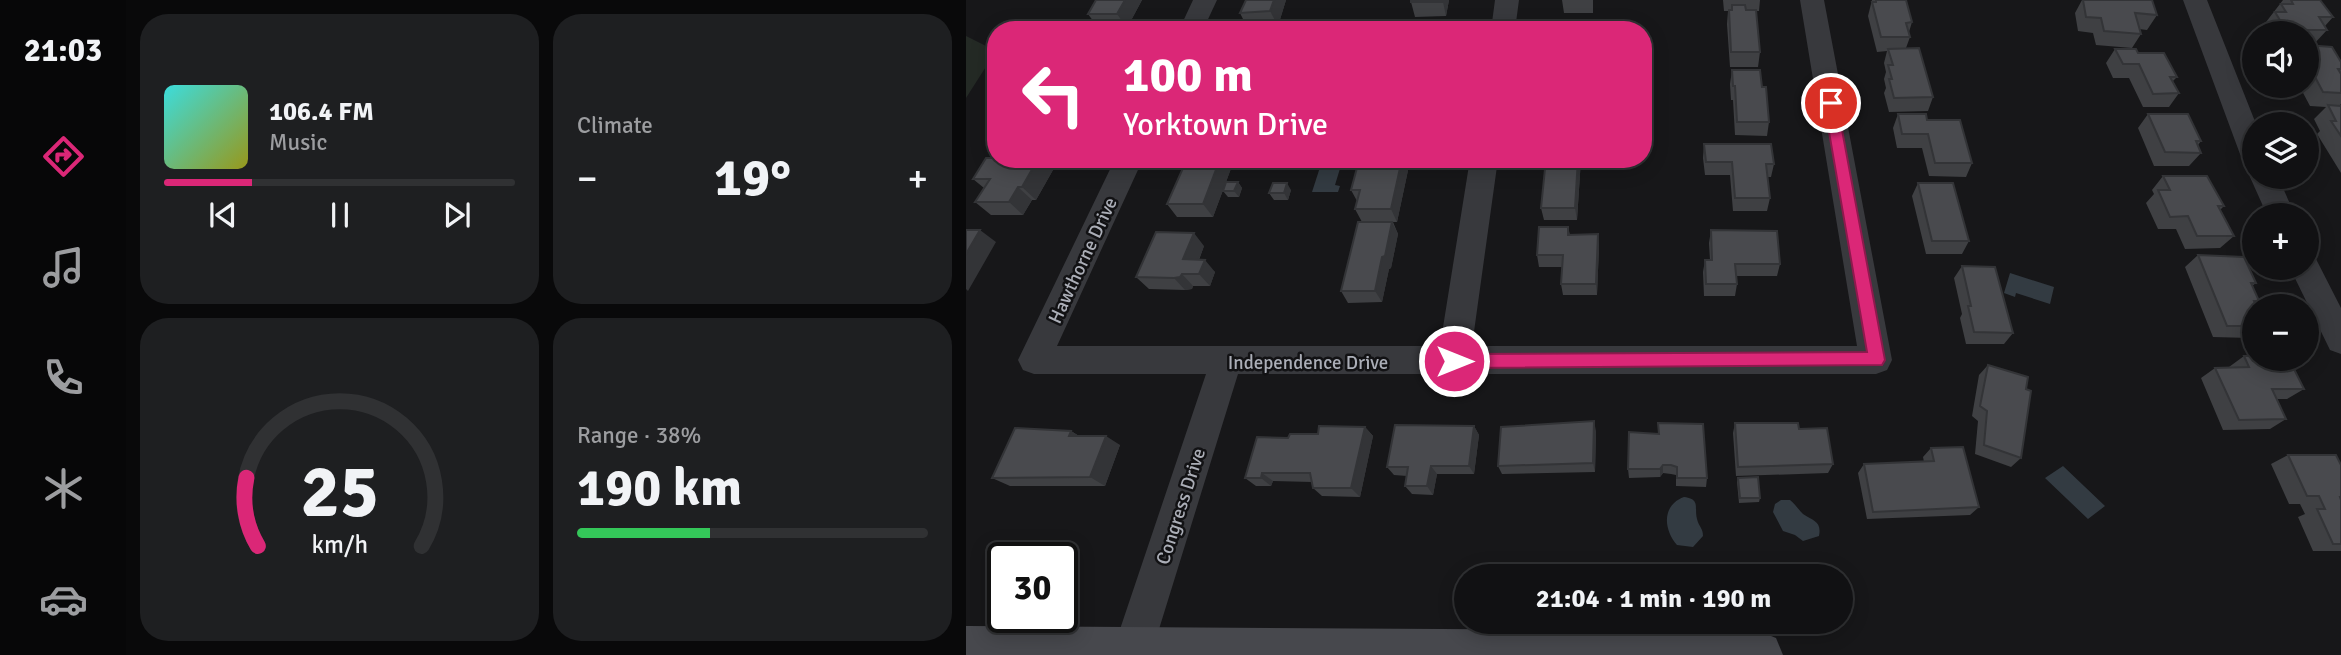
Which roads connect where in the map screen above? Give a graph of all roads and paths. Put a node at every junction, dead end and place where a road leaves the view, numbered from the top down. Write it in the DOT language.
graph roads {
  1 [pos="1205,0"];
  2 [pos="1507,0"];
  3 [pos="1812,0"];
  4 [pos="2194,0"];
  5 [pos="1195,21"];
  6 [pos="1504,21"];
  7 [pos="2242,123"];
  8 [pos="1125,168"];
  9 [pos="1483,168"];
  10 [pos="2311,280"];
  11 [pos="2341,340"];
  12 [pos="1034,360"];
  13 [pos="1454,361"];
  14 [pos="1226,362"];
  15 [pos="966,650"];
  16 [pos="1133,650"];
  17 [pos="1482,654"];
  18 [pos="1759,655"];
  1 -- 5 [label="street"];
  2 -- 6 [label="street"];
  3 -- 13 [label="street, Independence Drive"];
  4 -- 7 [label="street"];
  8 -- 12 [label="street, Hawthorne Drive"];
  9 -- 13 [label="street"];
  10 -- 11 [label="street"];
  12 -- 14 [label="street, Independence Drive"];
  13 -- 14 [label="street, Independence Drive"];
  14 -- 16 [label="street, Congress Drive"];
  15 -- 16 [label="street"];
  16 -- 17 [label="street"];
  17 -- 18 [label="street"];
}
